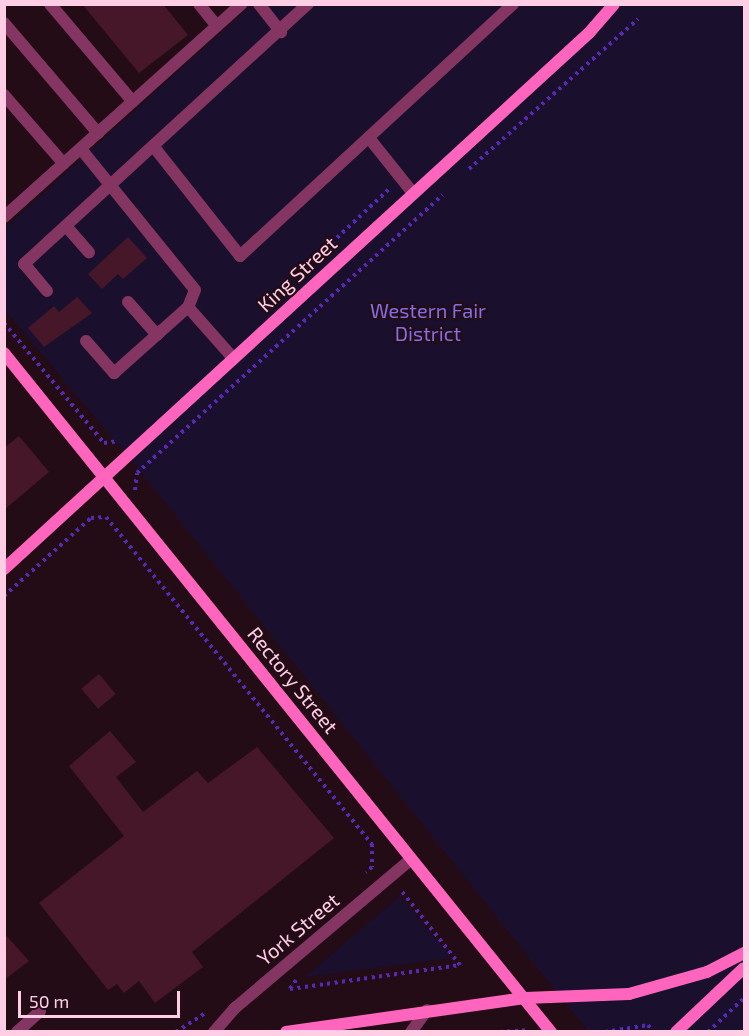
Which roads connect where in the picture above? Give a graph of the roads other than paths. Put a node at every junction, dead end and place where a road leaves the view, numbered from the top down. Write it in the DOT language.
graph roads {
  1 [pos="50,4"];
  2 [pos="199,4"];
  3 [pos="241,4"];
  4 [pos="259,4"];
  5 [pos="308,4"];
  6 [pos="513,4"];
  7 [pos="614,4"];
  8 [pos="4,23"];
  9 [pos="217,26"];
  10 [pos="281,32"];
  11 [pos="4,95"];
  12 [pos="133,102"];
  13 [pos="9,110"];
  14 [pos="98,133"];
  15 [pos="369,138"];
  16 [pos="154,147"];
  17 [pos="81,149"];
  18 [pos="64,164"];
  19 [pos="111,186"];
  20 [pos="413,193"];
  21 [pos="4,217"];
  22 [pos="66,226"];
  23 [pos="89,252"];
  24 [pos="47,291"];
  25 [pos="128,302"];
  26 [pos="188,307"];
  27 [pos="157,335"];
  28 [pos="86,341"];
  29 [pos="4,353"];
  30 [pos="234,359"];
  31 [pos="105,477"];
  32 [pos="4,569"];
  33 [pos="410,860"];
  34 [pos="744,953"];
  35 [pos="744,968"];
  36 [pos="525,998"];
  37 [pos="427,1010"];
  38 [pos="40,1011"];
  39 [pos="348,1027"];
  40 [pos="17,1032"];
  41 [pos="214,1032"];
  42 [pos="286,1032"];
  43 [pos="411,1032"];
  44 [pos="551,1032"];
  45 [pos="675,1032"];
  1 -- 12 [label="street"];
  2 -- 9 [label="street"];
  3 -- 9 [label="street"];
  4 -- 10 [label="street"];
  5 -- 10 [label="street"];
  6 -- 15 [label="street"];
  7 -- 20 [label="street, King Street"];
  8 -- 14 [label="street"];
  9 -- 12 [label="street"];
  10 -- 16 [label="street"];
  11 -- 13 [label="street"];
  12 -- 14 [label="street"];
  13 -- 18 [label="street"];
  14 -- 17 [label="street"];
  15 -- 16 [label="street"];
  15 -- 20 [label="street"];
  16 -- 19 [label="street"];
  17 -- 18 [label="street"];
  17 -- 19 [label="street"];
  18 -- 21 [label="street"];
  19 -- 22 [label="street"];
  19 -- 26 [label="street"];
  20 -- 30 [label="street, King Street"];
  22 -- 23 [label="street"];
  22 -- 24 [label="street"];
  25 -- 27 [label="street"];
  26 -- 27 [label="street"];
  26 -- 30 [label="street"];
  27 -- 28 [label="street"];
  29 -- 31 [label="street, Rectory Street"];
  30 -- 31 [label="street, King Street"];
  31 -- 32 [label="street, King Street"];
  31 -- 33 [label="street, Rectory Street"];
  33 -- 36 [label="street, Rectory Street"];
  33 -- 41 [label="street, York Street"];
  34 -- 36 [label="street"];
  35 -- 45 [label="street"];
  36 -- 37 [label="street"];
  36 -- 44 [label="street, Rectory Street"];
  37 -- 39 [label="street"];
  37 -- 43 [label="street"];
  38 -- 40 [label="street"];
  39 -- 42 [label="street"];
}
